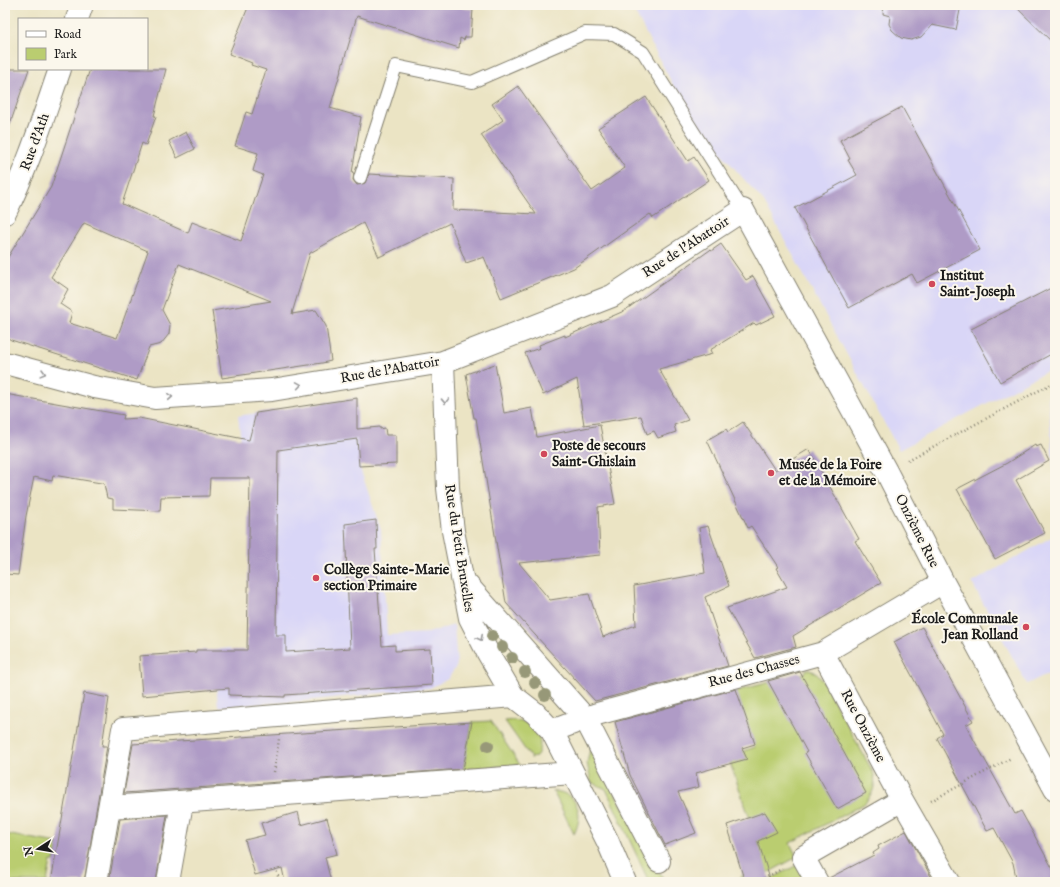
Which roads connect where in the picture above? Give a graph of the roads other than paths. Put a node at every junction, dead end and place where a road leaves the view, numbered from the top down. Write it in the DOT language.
graph roads {
  1 [pos="82,5"];
  2 [pos="77,18"];
  3 [pos="60,70"];
  4 [pos="360,178"];
  5 [pos="11,184"];
  6 [pos="743,210"];
  7 [pos="5,213"];
  8 [pos="443,362"];
  9 [pos="5,364"];
  10 [pos="462,579"];
  11 [pos="943,582"];
  12 [pos="823,652"];
  13 [pos="513,696"];
  14 [pos="585,718"];
  15 [pos="552,731"];
  16 [pos="573,773"];
  17 [pos="1055,789"];
  18 [pos="182,803"];
  19 [pos="906,806"];
  20 [pos="110,807"];
  21 [pos="659,861"];
  22 [pos="96,882"];
  23 [pos="168,882"];
  24 [pos="625,882"];
  25 [pos="817,882"];
  26 [pos="948,882"];
  1 -- 2 [label="street"];
  3 -- 5 [label="street, Rue d'Ath"];
  4 -- 6 [label="lane"];
  5 -- 7 [label="street, Rue d'Ath"];
  6 -- 8 [label="street, Rue de l'Abattoir"];
  6 -- 11 [label="street, Onzième Rue"];
  9 -- 8 [label="street, Rue de l'Abattoir, one-way"];
  8 -- 10 [label="street, Rue du Petit Bruxelles, one-way"];
  10 -- 13 [label="street, Rue du Petit Bruxelles, one-way"];
  10 -- 14 [label="street"];
  11 -- 12 [label="street, Rue des Chasses"];
  11 -- 17 [label="street, Onzième Rue"];
  12 -- 14 [label="street, Rue des Chasses"];
  12 -- 19 [label="street, Rue Onzième"];
  13 -- 15 [label="street, Rue du Petit Bruxelles"];
  13 -- 20 [label="street"];
  14 -- 15 [label="street, Rue des Chasses"];
  14 -- 21 [label="street"];
  15 -- 16 [label="street, Rue du Petit Bruxelles"];
  16 -- 18 [label="street"];
  16 -- 24 [label="street, Rue du Petit Bruxelles"];
  18 -- 20 [label="street"];
  18 -- 23 [label="street"];
  19 -- 25 [label="street"];
  19 -- 26 [label="street, Rue Onzième"];
  20 -- 22 [label="street"];
}
